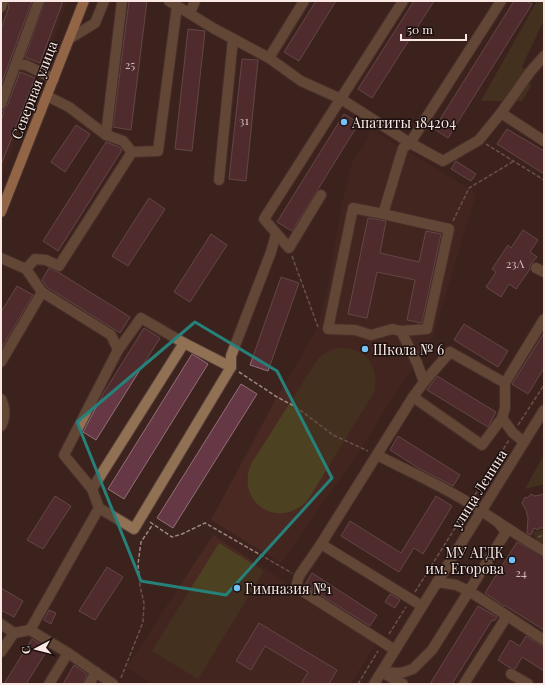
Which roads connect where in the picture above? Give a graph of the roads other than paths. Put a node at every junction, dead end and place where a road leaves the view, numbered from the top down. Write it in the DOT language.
graph roads {
  1 [pos="3,1"];
  2 [pos="39,1"];
  3 [pos="84,1"];
  4 [pos="104,1"];
  5 [pos="122,1"];
  6 [pos="195,1"];
  7 [pos="304,1"];
  8 [pos="403,1"];
  9 [pos="501,1"];
  10 [pos="173,4"];
  11 [pos="1,7"];
  12 [pos="190,13"];
  13 [pos="69,39"];
  14 [pos="233,39"];
  15 [pos="544,56"];
  16 [pos="269,58"];
  17 [pos="16,64"];
  18 [pos="54,79"];
  19 [pos="47,96"];
  20 [pos="341,99"];
  21 [pos="1,104"];
  22 [pos="501,113"];
  23 [pos="106,135"];
  24 [pos="544,141"];
  25 [pos="410,143"];
  26 [pos="132,152"];
  27 [pos="219,180"];
  28 [pos="321,195"];
  29 [pos="1,212"];
  30 [pos="384,214"];
  31 [pos="276,234"];
  32 [pos="1,258"];
  33 [pos="26,269"];
  34 [pos="42,292"];
  35 [pos="544,319"];
  36 [pos="401,331"];
  37 [pos="184,343"];
  38 [pos="118,350"];
  39 [pos="1,362"];
  40 [pos="231,368"];
  41 [pos="424,382"];
  42 [pos="505,382"];
  43 [pos="413,397"];
  44 [pos="1,399"];
  45 [pos="544,410"];
  46 [pos="502,418"];
  47 [pos="1,426"];
  48 [pos="524,442"];
  49 [pos="378,455"];
  50 [pos="92,489"];
  51 [pos="99,508"];
  52 [pos="481,512"];
  53 [pos="497,520"];
  54 [pos="321,544"];
  55 [pos="544,551"];
  56 [pos="437,582"];
  57 [pos="469,591"];
  58 [pos="422,606"];
  59 [pos="507,616"];
  60 [pos="1,624"];
  61 [pos="30,630"];
  62 [pos="14,633"];
  63 [pos="544,640"];
  64 [pos="395,650"];
  65 [pos="1,652"];
  66 [pos="68,653"];
  67 [pos="96,672"];
  68 [pos="382,672"];
  69 [pos="511,674"];
  70 [pos="49,684"];
  71 [pos="88,684"];
  72 [pos="113,684"];
  73 [pos="374,684"];
  74 [pos="403,684"];
  75 [pos="464,684"];
  76 [pos="528,684"];
  1 -- 11 [label="street"];
  2 -- 17 [label="street"];
  3 -- 13 [label="main road, Северная улица"];
  4 -- 13 [label="street"];
  5 -- 23 [label="street"];
  6 -- 12 [label="street"];
  7 -- 16 [label="street"];
  8 -- 20 [label="street"];
  9 -- 25 [label="street"];
  10 -- 12 [label="street"];
  10 -- 26 [label="street"];
  12 -- 14 [label="street"];
  13 -- 18 [label="main road, Северная улица"];
  14 -- 16 [label="street"];
  14 -- 27 [label="street"];
  15 -- 22 [label="street"];
  16 -- 20 [label="street"];
  17 -- 18 [label="street"];
  17 -- 21 [label="street"];
  18 -- 19 [label="main road, Северная улица"];
  19 -- 23 [label="street"];
  19 -- 29 [label="main road, Северная улица"];
  20 -- 25 [label="street"];
  20 -- 31 [label="street"];
  22 -- 24 [label="street"];
  22 -- 25 [label="street"];
  23 -- 26 [label="street"];
  25 -- 30 [label="street"];
  26 -- 33 [label="street"];
  28 -- 31 [label="street"];
  30 -- 36 [label="street"];
  30 -- 36 [label="street"];
  31 -- 40 [label="street"];
  32 -- 33 [label="street"];
  33 -- 34 [label="street"];
  34 -- 38 [label="street"];
  34 -- 39 [label="street"];
  35 -- 42 [label="street"];
  36 -- 41 [label="street"];
  37 -- 38 [label="street"];
  37 -- 40 [label="street"];
  37 -- 50 [label="street"];
  38 -- 50 [label="street"];
  40 -- 51 [label="street"];
  41 -- 42 [label="street"];
  41 -- 43 [label="street"];
  42 -- 46 [label="street"];
  43 -- 46 [label="street"];
  43 -- 49 [label="street"];
  44 -- 47 [label="street"];
  45 -- 48 [label="street, улица Ленина"];
  46 -- 48 [label="street"];
  48 -- 52 [label="street, улица Ленина"];
  49 -- 52 [label="street"];
  49 -- 54 [label="street"];
  50 -- 51 [label="street"];
  51 -- 61 [label="street"];
  52 -- 53 [label="street"];
  52 -- 56 [label="street, улица Ленина"];
  53 -- 55 [label="street"];
  53 -- 57 [label="street"];
  54 -- 58 [label="street"];
  54 -- 64 [label="street"];
  56 -- 57 [label="street"];
  56 -- 58 [label="street, улица Ленина"];
  57 -- 59 [label="street"];
  57 -- 68 [label="street"];
  58 -- 64 [label="street, улица Ленина"];
  59 -- 63 [label="street"];
  59 -- 75 [label="street"];
  60 -- 62 [label="street"];
  61 -- 62 [label="street"];
  61 -- 66 [label="street"];
  62 -- 65 [label="street"];
  64 -- 68 [label="street, улица Ленина"];
  66 -- 67 [label="street"];
  66 -- 70 [label="street"];
  67 -- 71 [label="street"];
  67 -- 72 [label="street"];
  68 -- 73 [label="street, улица Ленина"];
  68 -- 74 [label="street"];
  69 -- 76 [label="street"];
}
